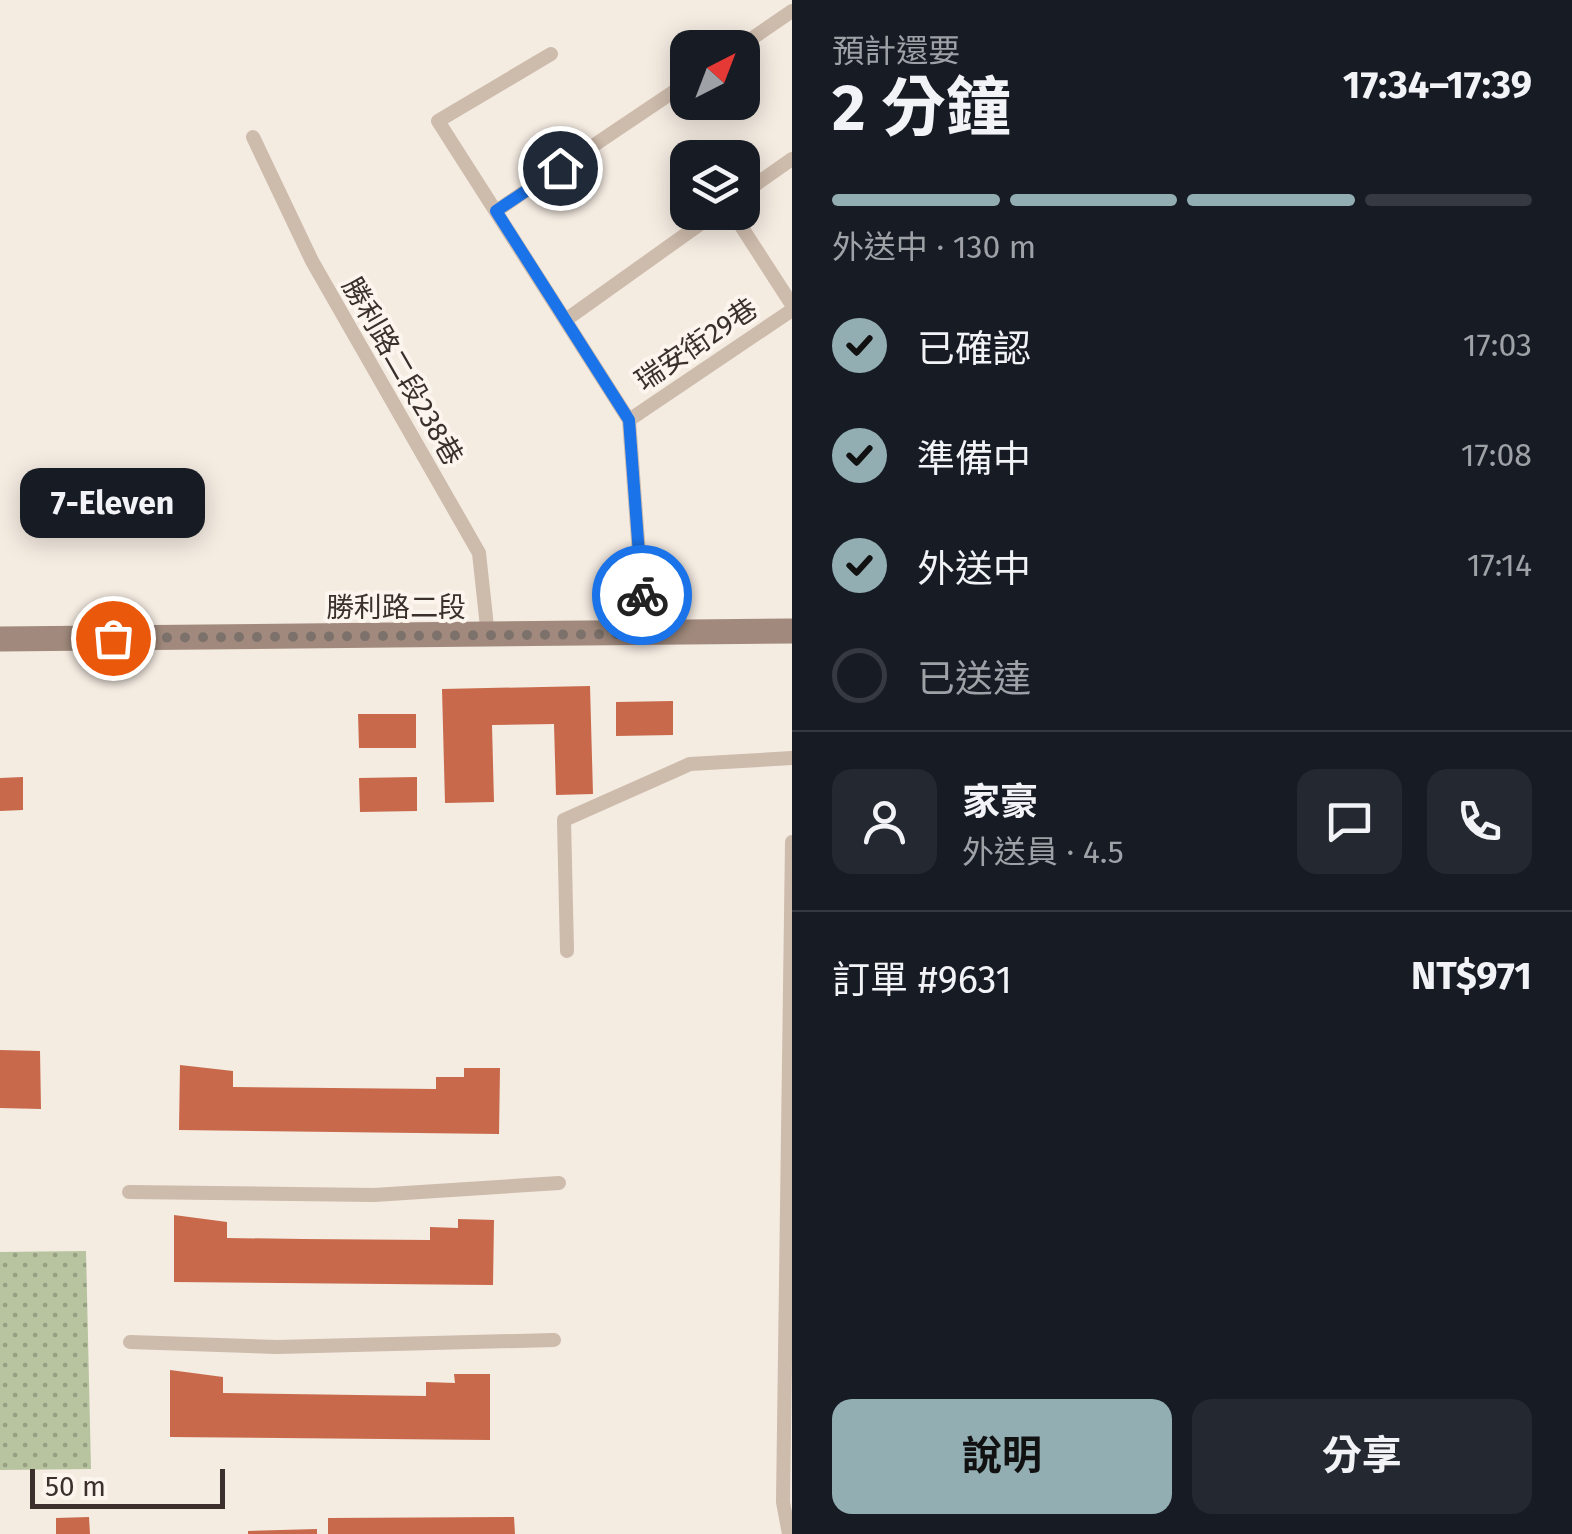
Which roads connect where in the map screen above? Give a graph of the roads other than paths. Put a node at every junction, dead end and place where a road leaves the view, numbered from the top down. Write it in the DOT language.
graph roads {
  1 [pos="792,11"];
  2 [pos="760,33"];
  3 [pos="551,54"];
  4 [pos="670,94"];
  5 [pos="252,137"];
  6 [pos="792,159"];
  7 [pos="760,181"];
  8 [pos="496,211"];
  9 [pos="692,230"];
  10 [pos="743,230"];
  11 [pos="792,308"];
  12 [pos="566,319"];
  13 [pos="629,420"];
  14 [pos="792,631"];
  15 [pos="645,634"];
  16 [pos="488,636"];
  17 [pos="0,639"];
  18 [pos="792,758"];
  19 [pos="792,842"];
  20 [pos="567,951"];
  21 [pos="560,1183"];
  22 [pos="129,1192"];
  23 [pos="554,1340"];
  24 [pos="130,1342"];
  25 [pos="789,1534"];
  1 -- 2 [label="lane"];
  3 -- 8 [label="lane"];
  4 -- 8 [label="lane"];
  5 -- 16 [label="lane, 勝利路二段238巷"];
  6 -- 7 [label="lane"];
  8 -- 12 [label="lane"];
  9 -- 12 [label="lane"];
  10 -- 11 [label="lane"];
  11 -- 13 [label="lane, 瑞安街29巷"];
  12 -- 13 [label="lane"];
  13 -- 15 [label="lane"];
  14 -- 15 [label="main road, 勝利路二段"];
  15 -- 16 [label="main road, 勝利路二段"];
  16 -- 17 [label="main road, 勝利路二段"];
  18 -- 20 [label="lane"];
  19 -- 25 [label="lane"];
  21 -- 22 [label="lane"];
  23 -- 24 [label="lane"];
}
